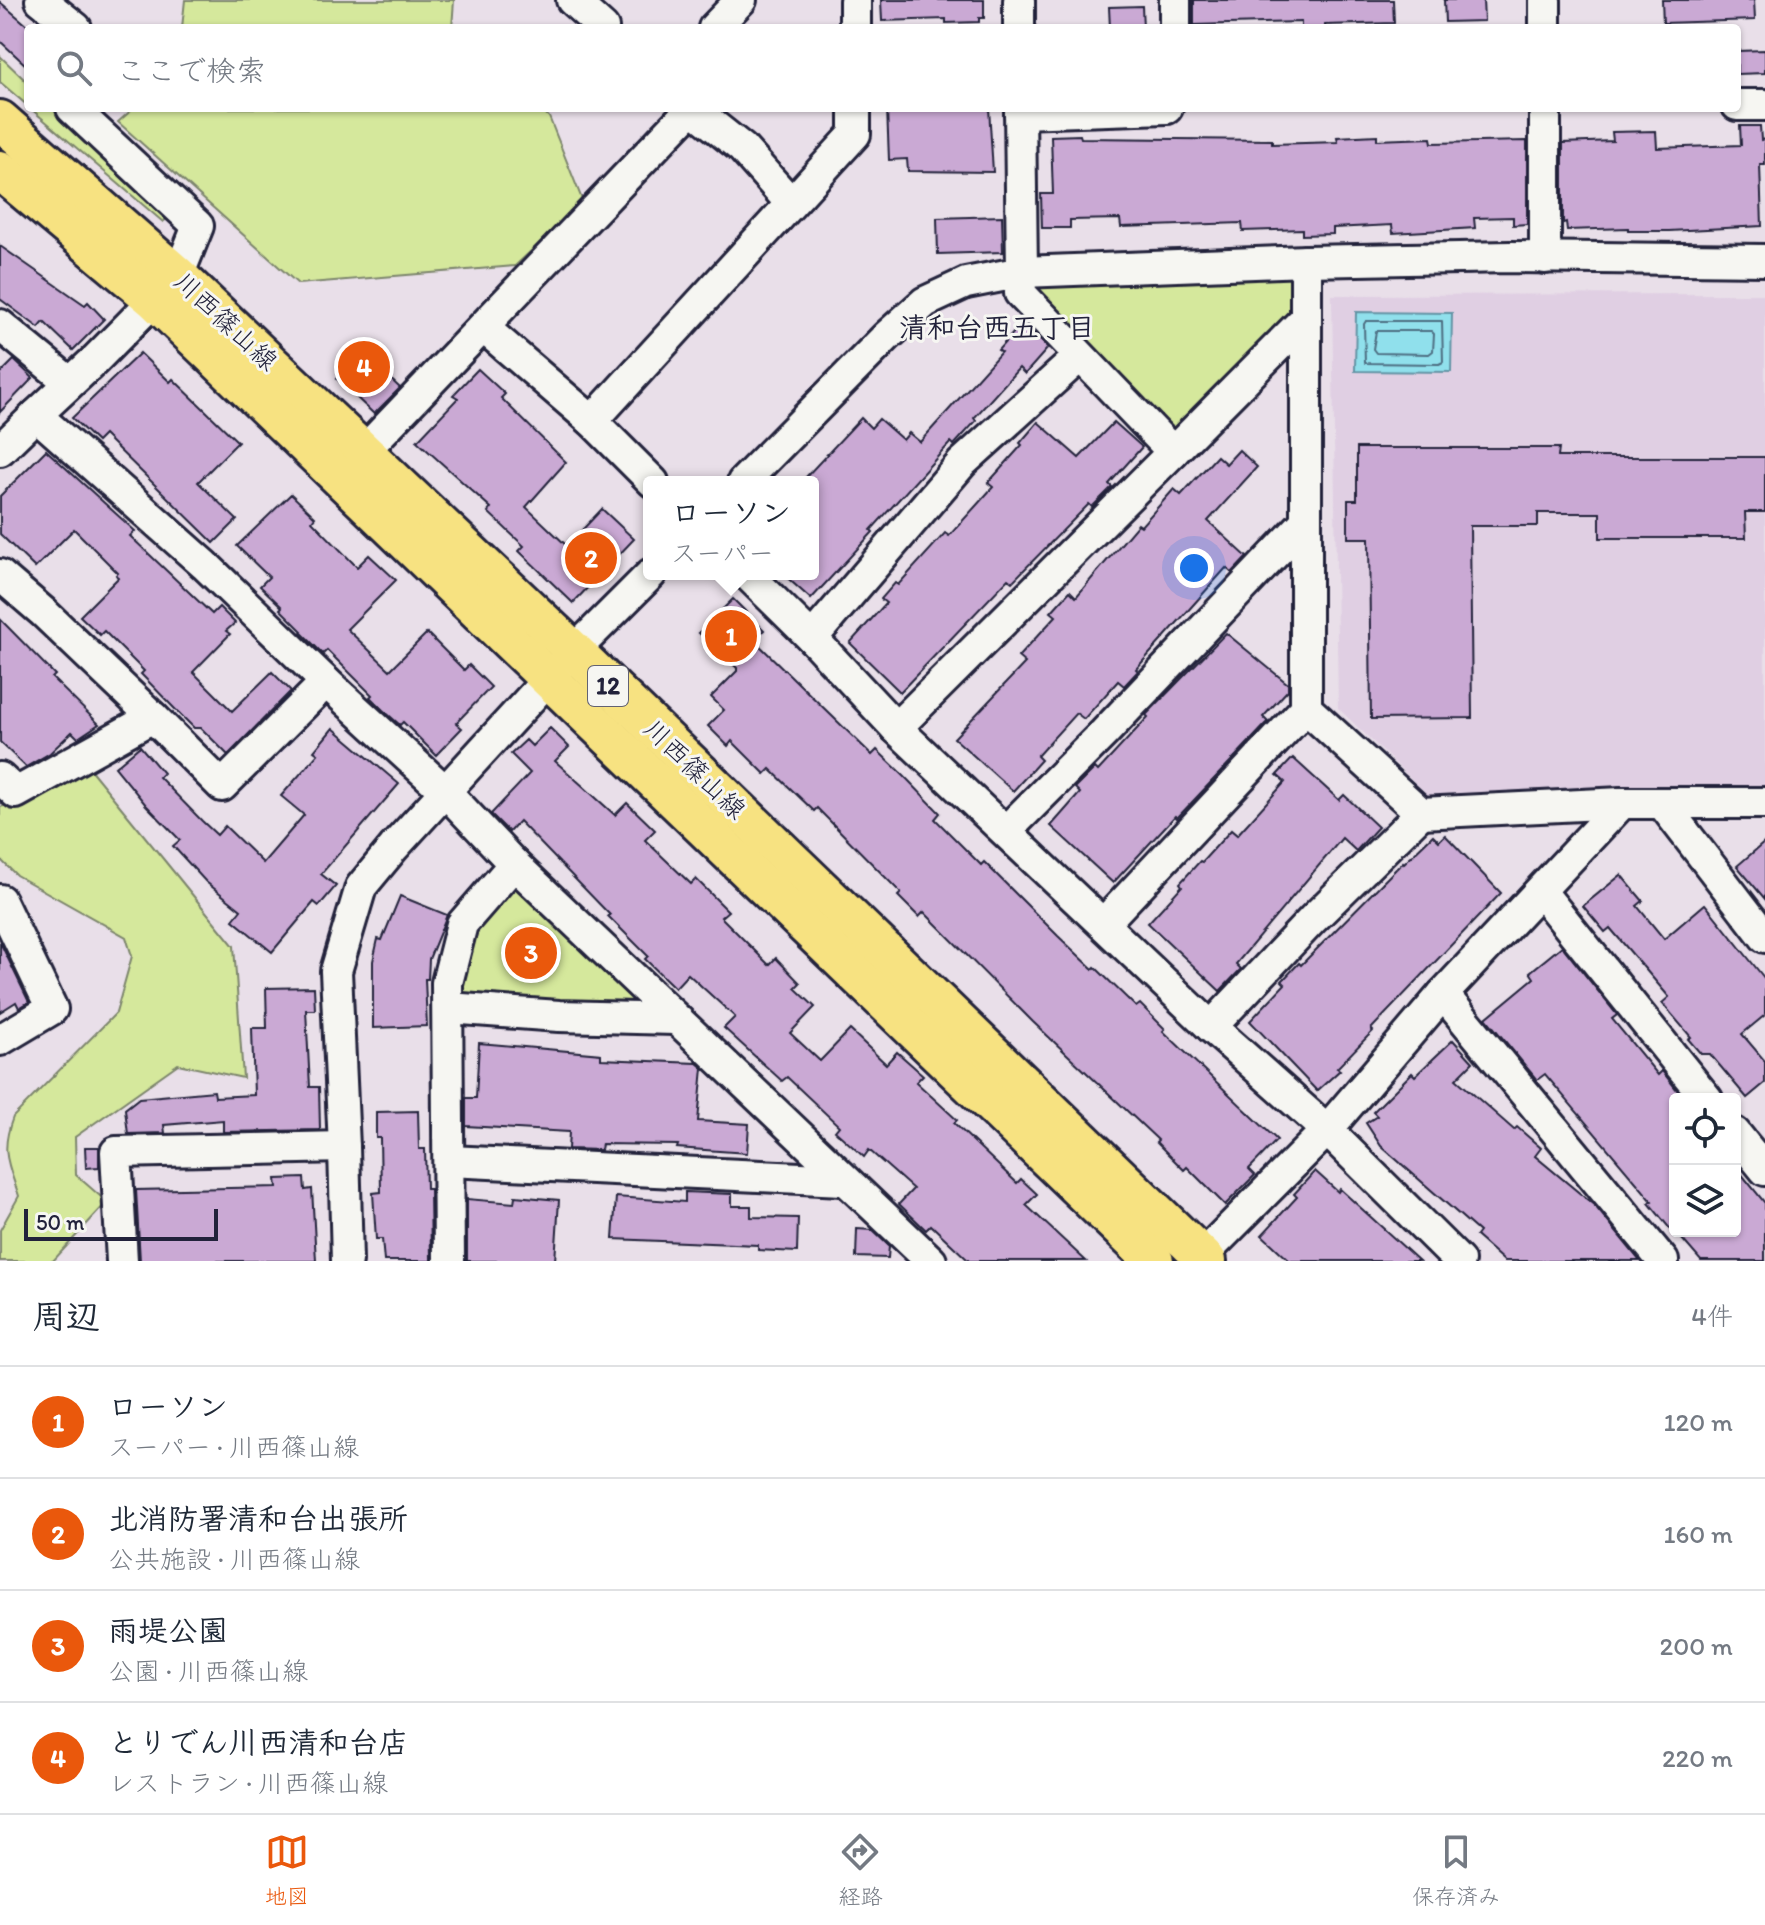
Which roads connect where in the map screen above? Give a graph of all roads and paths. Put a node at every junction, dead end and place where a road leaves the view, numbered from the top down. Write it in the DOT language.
graph roads {
  1 [pos="41,0"];
  2 [pos="572,0"];
  3 [pos="741,0"];
  4 [pos="855,0"];
  5 [pos="1019,0"];
  6 [pos="1175,0"];
  7 [pos="1545,0"];
  8 [pos="71,24"];
  9 [pos="599,24"];
  10 [pos="718,24"];
  11 [pos="855,24"];
  12 [pos="1019,24"];
  13 [pos="1175,24"];
  14 [pos="1545,24"];
  15 [pos="1741,105"];
  16 [pos="1765,105"];
  17 [pos="76,112"];
  18 [pos="688,112"];
  19 [pos="697,112"];
  20 [pos="855,112"];
  21 [pos="1020,112"];
  22 [pos="1545,112"];
  23 [pos="0,120"];
  24 [pos="0,170"];
  25 [pos="790,202"];
  26 [pos="1545,258"];
  27 [pos="1765,260"];
  28 [pos="1306,261"];
  29 [pos="1022,272"];
  30 [pos="166,288"];
  31 [pos="1306,318"];
  32 [pos="0,325"];
  33 [pos="483,327"];
  34 [pos="1079,357"];
  35 [pos="69,382"];
  36 [pos="36,415"];
  37 [pos="592,421"];
  38 [pos="0,450"];
  39 [pos="363,452"];
  40 [pos="1173,452"];
  41 [pos="647,476"];
  42 [pos="749,476"];
  43 [pos="1306,521"];
  44 [pos="0,575"];
  45 [pos="645,580"];
  46 [pos="753,580"];
  47 [pos="812,638"];
  48 [pos="574,651"];
  49 [pos="548,679"];
  50 [pos="326,682"];
  51 [pos="1306,708"];
  52 [pos="153,717"];
  53 [pos="896,728"];
  54 [pos="0,778"];
  55 [pos="445,791"];
  56 [pos="1622,803"];
  57 [pos="1662,803"];
  58 [pos="1765,803"];
  59 [pos="1421,813"];
  60 [pos="1006,831"];
  61 [pos="514,864"];
  62 [pos="1541,892"];
  63 [pos="0,900"];
  64 [pos="1103,924"];
  65 [pos="1765,937"];
  66 [pos="1443,994"];
  67 [pos="448,1008"];
  68 [pos="675,1019"];
  69 [pos="1211,1027"];
  70 [pos="0,1040"];
  71 [pos="1702,1093"];
  72 [pos="1327,1130"];
  73 [pos="1741,1140"];
  74 [pos="344,1147"];
  75 [pos="449,1161"];
  76 [pos="1765,1170"];
  77 [pos="843,1180"];
  78 [pos="1148,1259"];
  79 [pos="1204,1259"];
  80 [pos="122,1261"];
  81 [pos="347,1261"];
  82 [pos="449,1261"];
  83 [pos="931,1261"];
  84 [pos="1459,1261"];
  85 [pos="1663,1261"];
  1 -- 8 [label="street"];
  2 -- 9 [label="street"];
  3 -- 10 [label="street"];
  4 -- 11 [label="street"];
  5 -- 12 [label="street"];
  6 -- 13 [label="street"];
  7 -- 14 [label="street"];
  15 -- 16 [label="street"];
  17 -- 30 [label="street"];
  18 -- 33 [label="street"];
  19 -- 25 [label="street"];
  20 -- 25 [label="street"];
  21 -- 29 [label="street"];
  22 -- 26 [label="street"];
  23 -- 30 [label="main road, 川西篠山線 / 12"];
  24 -- 30 [label="main road, 川西篠山線 / 12"];
  25 -- 37 [label="street"];
  26 -- 27 [label="street"];
  26 -- 28 [label="street"];
  28 -- 29 [label="street"];
  28 -- 31 [label="street"];
  29 -- 34 [label="street"];
  29 -- 42 [label="street"];
  30 -- 35 [label="street"];
  30 -- 39 [label="main road, 川西篠山線 / 12"];
  30 -- 49 [label="main road, 川西篠山線 / 12"];
  31 -- 40 [label="street"];
  31 -- 43 [label="street"];
  32 -- 35 [label="street"];
  33 -- 37 [label="street"];
  33 -- 39 [label="street"];
  34 -- 40 [label="street"];
  34 -- 47 [label="street"];
  35 -- 36 [label="street"];
  36 -- 38 [label="street"];
  36 -- 50 [label="street"];
  37 -- 41 [label="street"];
  39 -- 48 [label="main road, 川西篠山線 / 12"];
  40 -- 53 [label="street"];
  43 -- 51 [label="street"];
  43 -- 60 [label="street"];
  44 -- 52 [label="street"];
  45 -- 48 [label="street"];
  46 -- 47 [label="street"];
  47 -- 53 [label="street"];
  48 -- 49 [label="street"];
  48 -- 79 [label="main road, 川西篠山線 / 12"];
  49 -- 55 [label="street"];
  49 -- 78 [label="main road, 川西篠山線 / 12"];
  50 -- 52 [label="street"];
  50 -- 55 [label="street"];
  51 -- 59 [label="street"];
  51 -- 64 [label="street"];
  52 -- 54 [label="street"];
  53 -- 60 [label="street"];
  55 -- 61 [label="street"];
  55 -- 74 [label="street"];
  56 -- 57 [label="street"];
  56 -- 59 [label="street"];
  56 -- 62 [label="street"];
  57 -- 58 [label="street"];
  57 -- 65 [label="street"];
  59 -- 69 [label="street"];
  60 -- 64 [label="street"];
  61 -- 67 [label="street"];
  61 -- 68 [label="street"];
  62 -- 66 [label="street"];
  62 -- 71 [label="street"];
  63 -- 70 [label="street"];
  64 -- 69 [label="street"];
  66 -- 72 [label="street"];
  66 -- 85 [label="street"];
  67 -- 68 [label="street"];
  67 -- 75 [label="street"];
  68 -- 77 [label="street"];
  69 -- 72 [label="street"];
  72 -- 79 [label="street"];
  72 -- 84 [label="street"];
  73 -- 76 [label="street"];
  74 -- 80 [label="street"];
  74 -- 81 [label="street"];
  75 -- 77 [label="street"];
  75 -- 82 [label="street"];
  77 -- 83 [label="street"];
}
